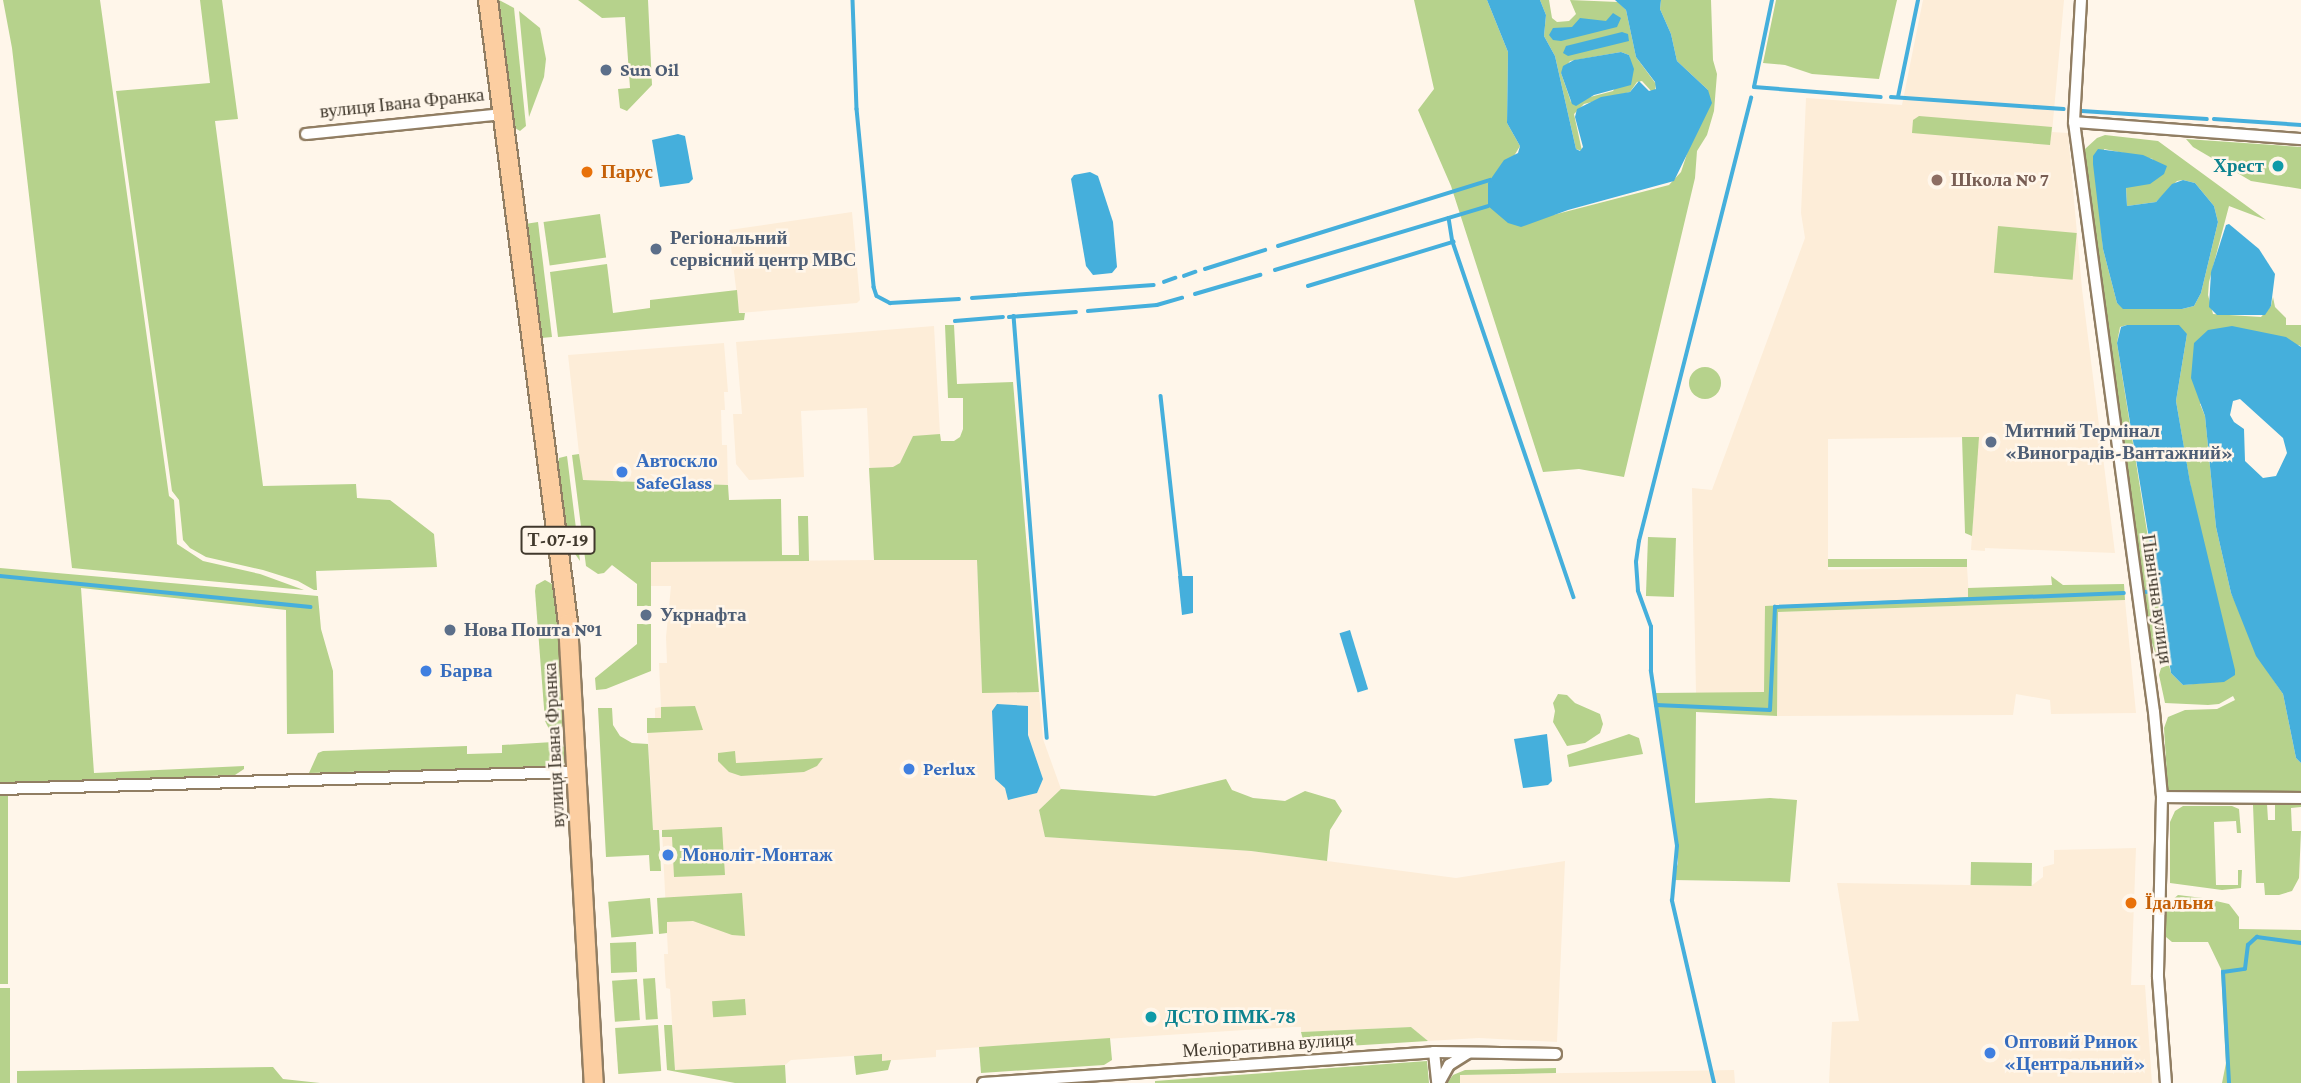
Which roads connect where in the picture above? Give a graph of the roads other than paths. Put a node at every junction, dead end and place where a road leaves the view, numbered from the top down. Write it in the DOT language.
graph roads {
  1 [pos="488,0"];
  2 [pos="2081,0"];
  3 [pos="503,114"];
  4 [pos="2074,122"];
  5 [pos="306,134"];
  6 [pos="2301,139"];
  7 [pos="577,772"];
  8 [pos="0,789"];
  9 [pos="2162,797"];
  10 [pos="2301,797"];
  11 [pos="1434,1052"];
  12 [pos="1470,1052"];
  13 [pos="1556,1055"];
  14 [pos="594,1083"];
  15 [pos="983,1083"];
  16 [pos="1438,1083"];
  17 [pos="2166,1083"];
  1 -- 3 [label="main road, вулиця Івана Франка / Т-07-19"];
  2 -- 4 [label="street, Північна вулиця"];
  3 -- 5 [label="street, вулиця Івана Франка"];
  3 -- 7 [label="main road, вулиця Івана Франка / Т-07-19"];
  4 -- 6 [label="street"];
  4 -- 9 [label="street, Північна вулиця"];
  7 -- 8 [label="street"];
  7 -- 14 [label="main road, вулиця Івана Франка / Т-07-19"];
  9 -- 10 [label="street"];
  9 -- 17 [label="street, Північна вулиця"];
  11 -- 12 [label="street, Меліоративна вулиця"];
  11 -- 15 [label="street, Меліоративна вулиця"];
  11 -- 16 [label="street"];
  12 -- 13 [label="street, Меліоративна вулиця"];
  12 -- 16 [label="street"];
}
